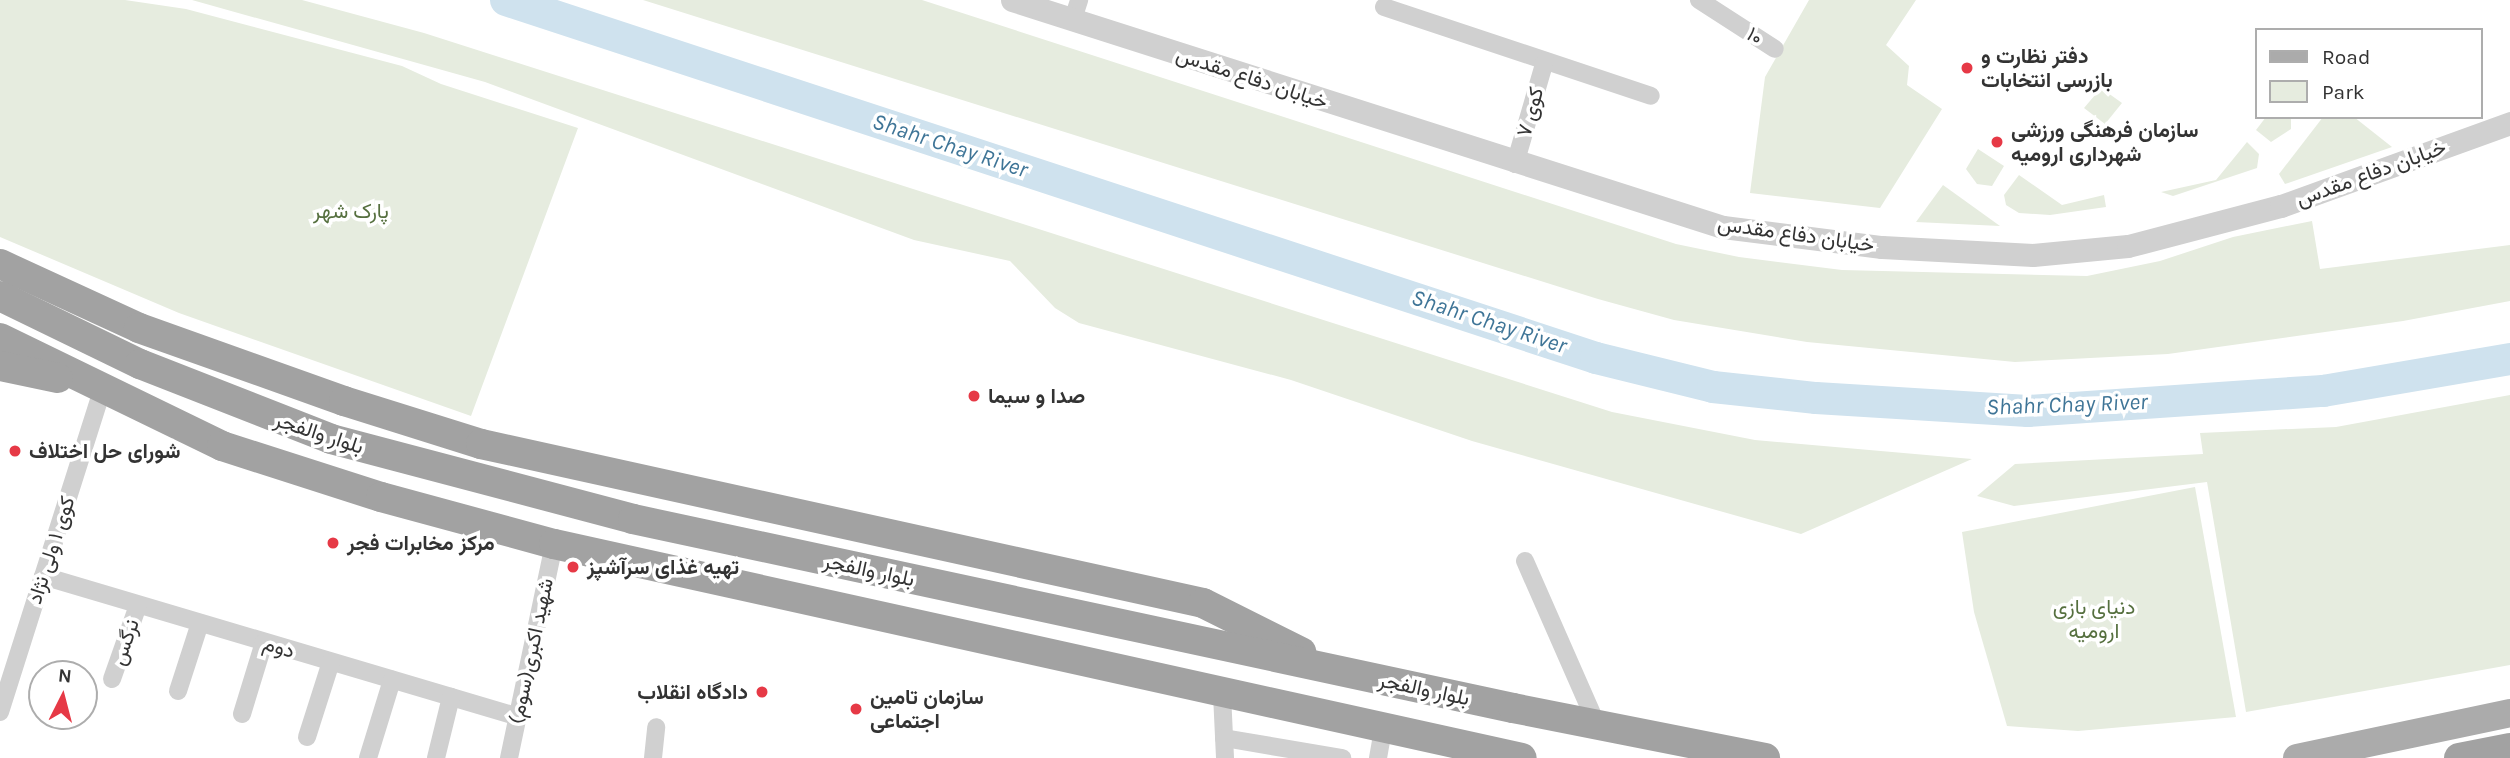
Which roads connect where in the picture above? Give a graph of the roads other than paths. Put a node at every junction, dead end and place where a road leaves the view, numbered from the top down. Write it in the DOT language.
graph roads {
  1 [pos="1012,0"];
  2 [pos="1699,0"];
  3 [pos="1384,7"];
  4 [pos="1076,10"];
  5 [pos="1775,49"];
  6 [pos="1545,61"];
  7 [pos="1651,96"];
  8 [pos="2510,124"];
  9 [pos="1515,164"];
  10 [pos="0,264"];
  11 [pos="0,296"];
  12 [pos="0,338"];
  13 [pos="0,366"];
  14 [pos="103,388"];
  15 [pos="554,544"];
  16 [pos="1525,561"];
  17 [pos="43,576"];
  18 [pos="138,605"];
  19 [pos="200,623"];
  20 [pos="264,642"];
  21 [pos="331,662"];
  22 [pos="1338,671"];
  23 [pos="112,679"];
  24 [pos="392,680"];
  25 [pos="4,683"];
  26 [pos="178,691"];
  27 [pos="1222,694"];
  28 [pos="451,697"];
  29 [pos="0,712"];
  30 [pos="2510,713"];
  31 [pos="242,715"];
  32 [pos="516,716"];
  33 [pos="1597,725"];
  34 [pos="656,727"];
  35 [pos="1383,729"];
  36 [pos="307,737"];
  37 [pos="1224,738"];
  38 [pos="2510,748"];
  39 [pos="659,757"];
  40 [pos="1518,757"];
  41 [pos="368,758"];
  42 [pos="436,758"];
  43 [pos="509,758"];
  44 [pos="1225,758"];
  45 [pos="1342,758"];
  46 [pos="1377,758"];
  47 [pos="1765,758"];
  48 [pos="2297,758"];
  49 [pos="2459,758"];
  1 -- 4 [label="street, خیابان دفاع مقدس"];
  2 -- 5 [label="street, ۱۰"];
  3 -- 6 [label="street"];
  4 -- 9 [label="street, خیابان دفاع مقدس"];
  6 -- 7 [label="street"];
  6 -- 9 [label="street, کوی ۷"];
  8 -- 9 [label="street, خیابان دفاع مقدس"];
  10 -- 22 [label="highway"];
  11 -- 22 [label="highway, بلوار والفجر"];
  12 -- 14 [label="highway, بلوار والفجر"];
  13 -- 14 [label="highway"];
  14 -- 15 [label="highway, بلوار والفجر"];
  14 -- 17 [label="street, کوی ۱ ولی نژاد"];
  15 -- 27 [label="highway, بلوار والفجر"];
  15 -- 32 [label="street, شهید اکبری(سوم)"];
  16 -- 33 [label="street"];
  17 -- 18 [label="street, دوم"];
  17 -- 25 [label="street, کوی ۱ ولی نژاد"];
  18 -- 19 [label="street, دوم"];
  18 -- 23 [label="street, نرگس"];
  19 -- 20 [label="street, دوم"];
  19 -- 26 [label="street"];
  20 -- 21 [label="street, دوم"];
  20 -- 31 [label="street"];
  21 -- 24 [label="street, دوم"];
  21 -- 36 [label="street"];
  22 -- 33 [label="highway, بلوار والفجر"];
  24 -- 28 [label="street, دوم"];
  24 -- 41 [label="street"];
  25 -- 29 [label="street, کوی ۱ ولی نژاد"];
  27 -- 35 [label="highway, بلوار والفجر"];
  27 -- 37 [label="street"];
  28 -- 32 [label="street, دوم"];
  28 -- 42 [label="street"];
  30 -- 48 [label="main road"];
  32 -- 43 [label="street, شهید اکبری(سوم)"];
  33 -- 47 [label="highway, بلوار والفجر"];
  34 -- 39 [label="street"];
  35 -- 40 [label="highway, بلوار والفجر"];
  35 -- 46 [label="street"];
  37 -- 44 [label="street"];
  37 -- 45 [label="street"];
  38 -- 49 [label="highway"];
}
